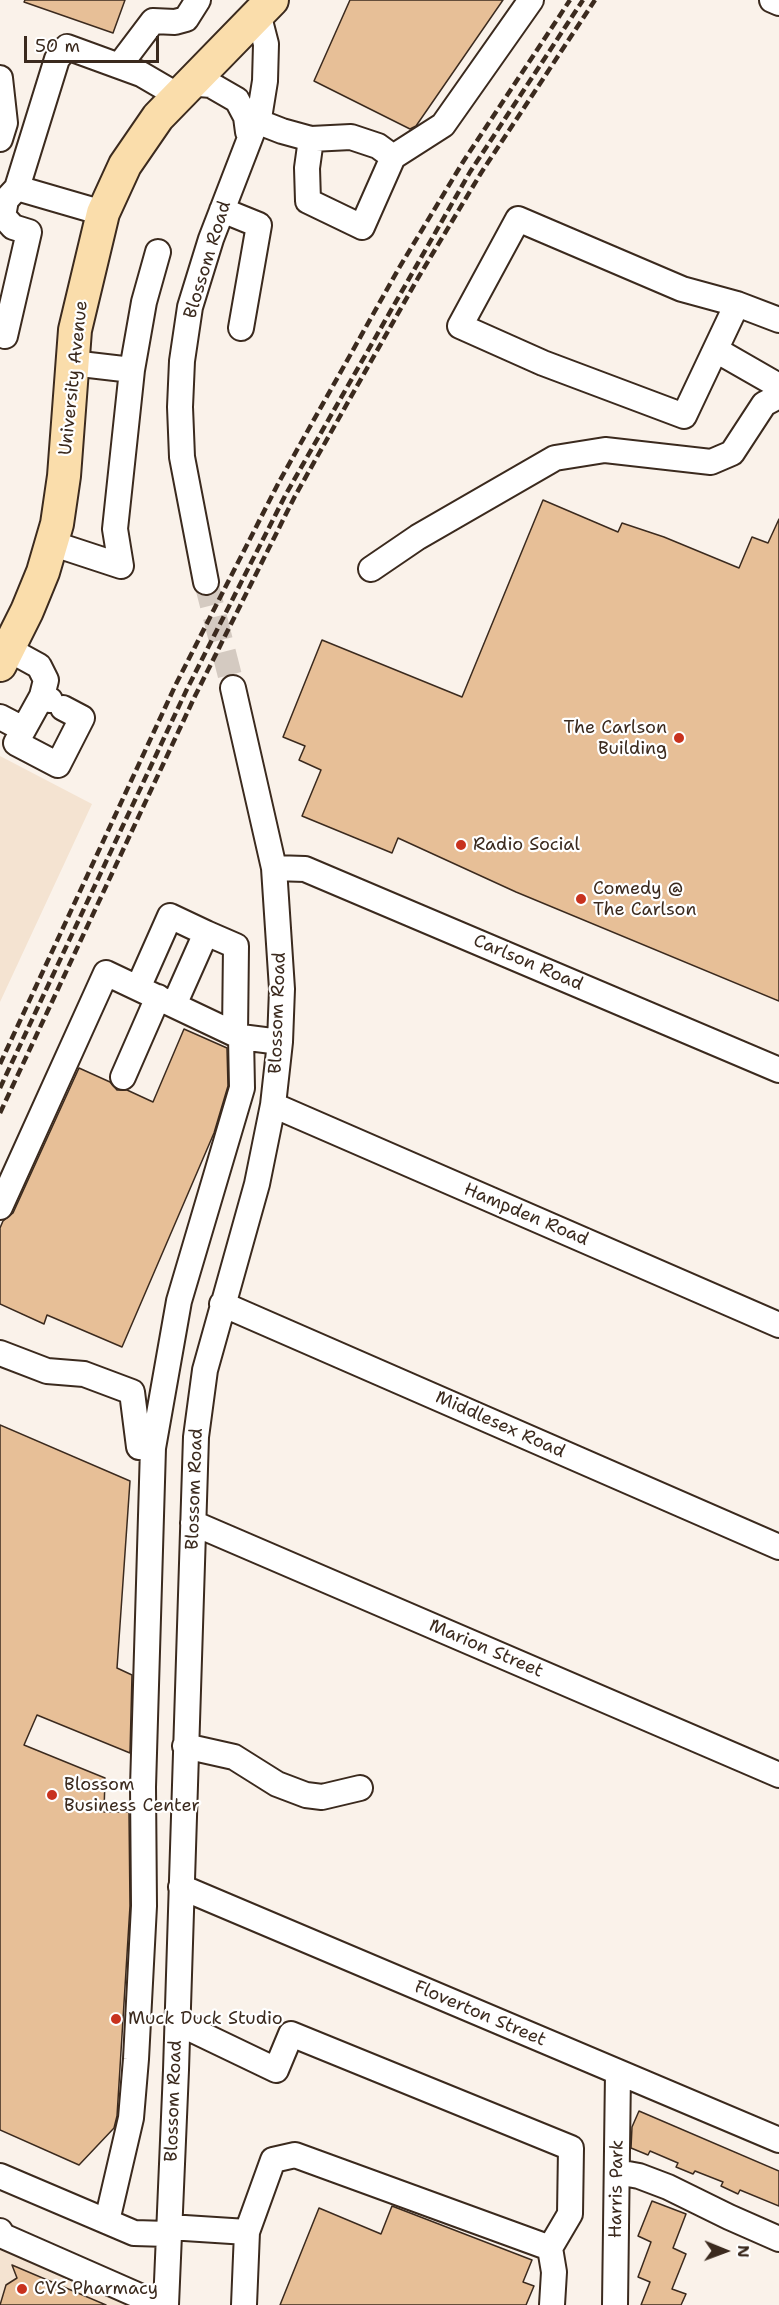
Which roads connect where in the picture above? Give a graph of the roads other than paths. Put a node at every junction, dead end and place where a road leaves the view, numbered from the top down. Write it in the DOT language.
graph roads {
  1 [pos="198,0"];
  2 [pos="531,0"];
  3 [pos="772,0"];
  4 [pos="779,3"];
  5 [pos="265,7"];
  6 [pos="119,66"];
  7 [pos="0,78"];
  8 [pos="183,89"];
  9 [pos="250,127"];
  10 [pos="0,139"];
  11 [pos="311,139"];
  12 [pos="393,158"];
  13 [pos="17,188"];
  14 [pos="222,210"];
  15 [pos="103,213"];
  16 [pos="158,252"];
  17 [pos="737,304"];
  18 [pos="779,321"];
  19 [pos="241,328"];
  20 [pos="0,334"];
  21 [pos="716,350"];
  22 [pos="72,363"];
  23 [pos="132,370"];
  24 [pos="779,386"];
  25 [pos="779,396"];
  26 [pos="51,543"];
  27 [pos="371,569"];
  28 [pos="206,582"];
  29 [pos="4,657"];
  30 [pos="233,688"];
  31 [pos="52,701"];
  32 [pos="0,717"];
  33 [pos="23,729"];
  34 [pos="274,868"];
  35 [pos="206,933"];
  36 [pos="156,997"];
  37 [pos="238,1035"];
  38 [pos="280,1042"];
  39 [pos="779,1070"];
  40 [pos="123,1077"];
  41 [pos="273,1105"];
  42 [pos="0,1207"];
  43 [pos="222,1304"];
  44 [pos="779,1325"];
  45 [pos="0,1353"];
  46 [pos="153,1448"];
  47 [pos="193,1523"];
  48 [pos="779,1547"];
  49 [pos="185,1746"];
  50 [pos="779,1775"];
  51 [pos="360,1788"];
  52 [pos="181,1887"];
  53 [pos="178,2024"];
  54 [pos="618,2072"];
  55 [pos="779,2140"];
  56 [pos="617,2172"];
  57 [pos="0,2176"];
  58 [pos="107,2221"];
  59 [pos="168,2230"];
  60 [pos="247,2232"];
  61 [pos="1,2236"];
  62 [pos="779,2239"];
  63 [pos="550,2248"];
  64 [pos="160,2305"];
  65 [pos="166,2305"];
  66 [pos="243,2305"];
  67 [pos="552,2305"];
  68 [pos="615,2305"];
  1 -- 6 [label="street"];
  2 -- 12 [label="street"];
  3 -- 4 [label="street"];
  5 -- 8 [label="main road, University Avenue"];
  5 -- 9 [label="street, Blossom Road"];
  6 -- 8 [label="street"];
  6 -- 13 [label="street"];
  7 -- 10 [label="street"];
  8 -- 9 [label="street"];
  8 -- 15 [label="main road, University Avenue"];
  9 -- 11 [label="street"];
  9 -- 14 [label="street, Blossom Road"];
  11 -- 12 [label="street"];
  11 -- 12 [label="street"];
  13 -- 15 [label="street"];
  13 -- 20 [label="street"];
  14 -- 19 [label="street"];
  14 -- 28 [label="street, Blossom Road"];
  15 -- 22 [label="main road, University Avenue"];
  16 -- 23 [label="street"];
  17 -- 18 [label="street"];
  17 -- 21 [label="street"];
  17 -- 21 [label="street"];
  21 -- 24 [label="street"];
  22 -- 23 [label="street"];
  22 -- 26 [label="main road, University Avenue"];
  23 -- 26 [label="street"];
  25 -- 27 [label="street"];
  26 -- 29 [label="main road, University Avenue"];
  29 -- 31 [label="street"];
  30 -- 34 [label="street, Blossom Road"];
  31 -- 33 [label="street"];
  31 -- 33 [label="street"];
  32 -- 33 [label="street"];
  34 -- 38 [label="street, Blossom Road"];
  34 -- 39 [label="street, Carlson Road"];
  35 -- 36 [label="street"];
  35 -- 36 [label="street"];
  35 -- 37 [label="street"];
  36 -- 37 [label="street"];
  36 -- 40 [label="street"];
  36 -- 42 [label="street"];
  37 -- 38 [label="street"];
  37 -- 46 [label="street"];
  38 -- 41 [label="street, Blossom Road"];
  41 -- 43 [label="street, Blossom Road"];
  41 -- 44 [label="street, Hampden Road"];
  43 -- 47 [label="street, Blossom Road"];
  43 -- 48 [label="street, Middlesex Road"];
  45 -- 46 [label="street"];
  46 -- 58 [label="street"];
  47 -- 49 [label="street, Blossom Road"];
  47 -- 50 [label="street, Marion Street"];
  49 -- 51 [label="street"];
  49 -- 52 [label="street, Blossom Road"];
  52 -- 53 [label="street, Blossom Road"];
  52 -- 54 [label="street, Floverton Street"];
  53 -- 59 [label="street, Blossom Road"];
  53 -- 63 [label="street"];
  54 -- 55 [label="street, Floverton Street"];
  54 -- 56 [label="street, Harris Park"];
  56 -- 62 [label="street"];
  56 -- 68 [label="street, Harris Park"];
  57 -- 58 [label="street"];
  58 -- 59 [label="street"];
  59 -- 60 [label="street"];
  59 -- 65 [label="street, Blossom Road"];
  60 -- 63 [label="street"];
  60 -- 66 [label="street"];
  61 -- 64 [label="street"];
  63 -- 67 [label="street"];
}
